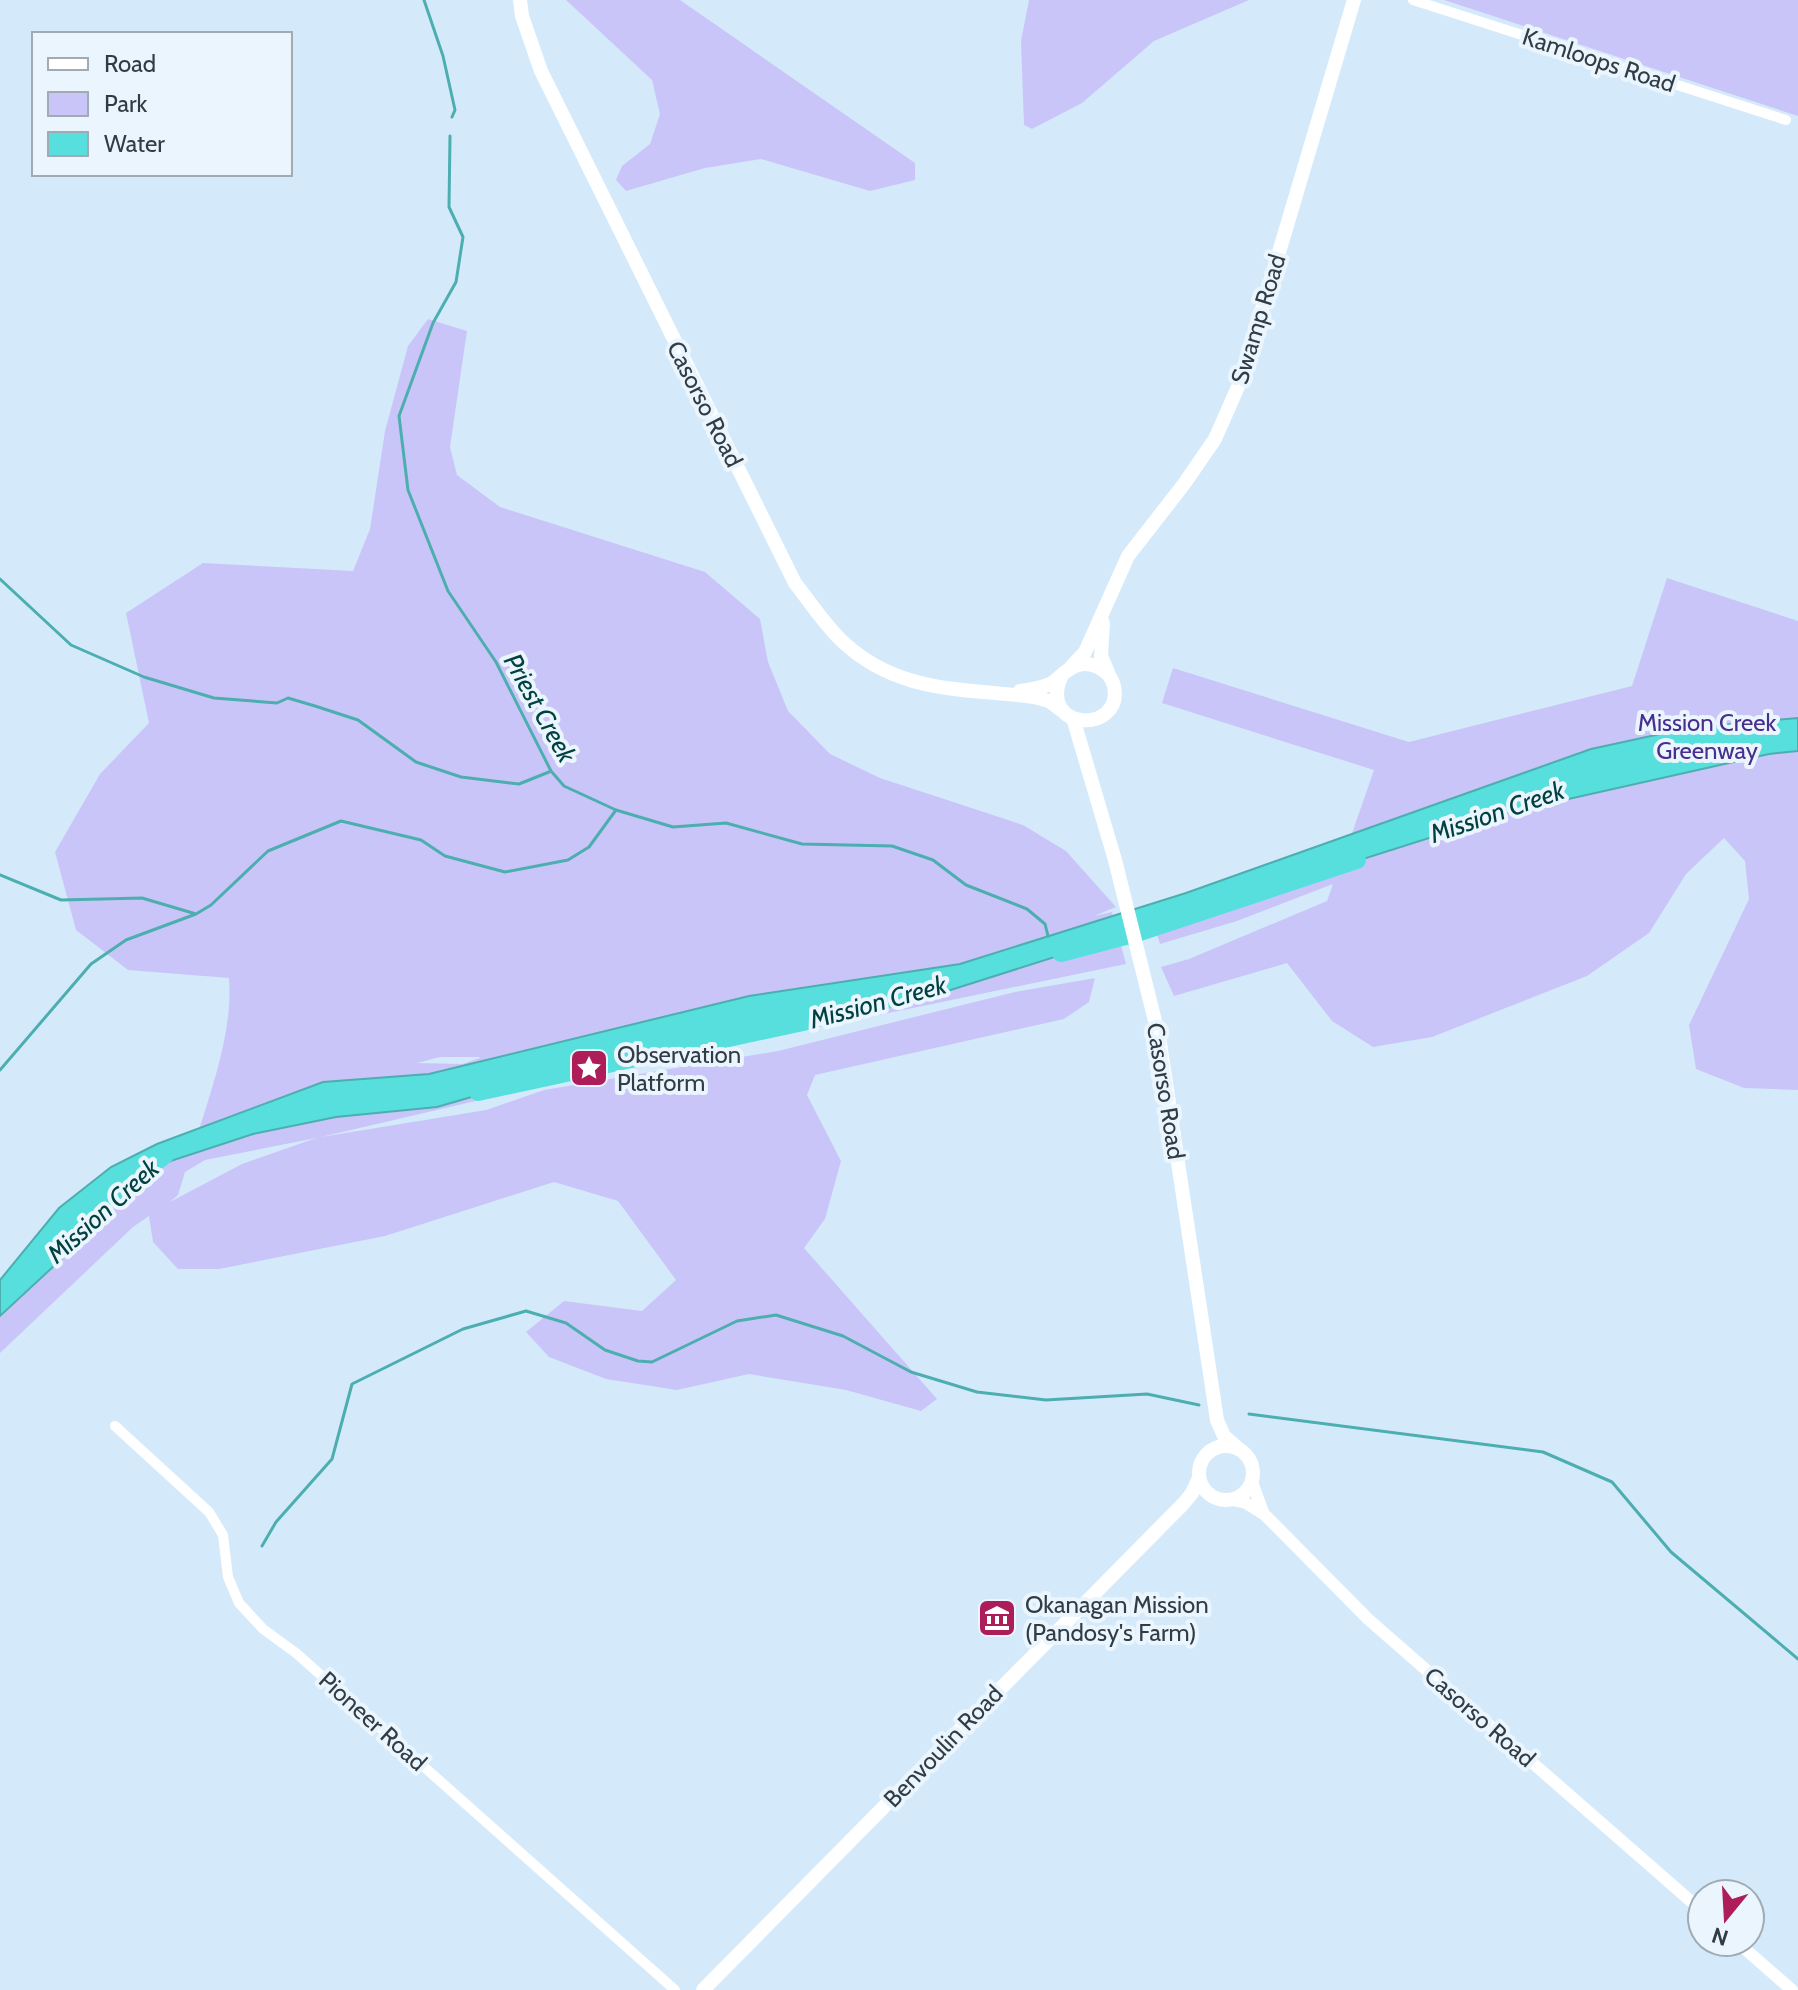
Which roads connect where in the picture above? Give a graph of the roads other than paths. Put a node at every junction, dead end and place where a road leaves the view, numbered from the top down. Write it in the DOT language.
graph roads {
  1 [pos="520,0"];
  2 [pos="1354,0"];
  3 [pos="1413,0"];
  4 [pos="1786,120"];
  5 [pos="1105,610"];
  6 [pos="1066,672"];
  7 [pos="1110,677"];
  8 [pos="1000,692"];
  9 [pos="1069,716"];
  10 [pos="1100,717"];
  11 [pos="1089,768"];
  12 [pos="1217,1420"];
  13 [pos="115,1426"];
  14 [pos="1240,1450"];
  15 [pos="1207,1454"];
  16 [pos="1199,1478"];
  17 [pos="1252,1482"];
  18 [pos="1215,1499"];
  19 [pos="1233,1500"];
  20 [pos="1184,1503"];
  21 [pos="1265,1515"];
  22 [pos="1686,1897"];
  23 [pos="1755,1958"];
  24 [pos="675,1990"];
  25 [pos="703,1990"];
  26 [pos="1792,1990"];
  1 -- 8 [label="main road, Casorso Road"];
  2 -- 5 [label="main road, Swamp Road"];
  3 -- 4 [label="street, Kamloops Road"];
  5 -- 6 [label="main road, Swamp Road"];
  5 -- 7 [label="main road, Swamp Road"];
  6 -- 7 [label="main road"];
  6 -- 8 [label="main road, Casorso Road"];
  6 -- 9 [label="main road"];
  7 -- 10 [label="main road"];
  8 -- 9 [label="main road, Casorso Road"];
  9 -- 10 [label="main road"];
  9 -- 11 [label="main road, Casorso Road"];
  10 -- 11 [label="main road, Casorso Road"];
  11 -- 12 [label="main road, Casorso Road"];
  12 -- 14 [label="main road, Casorso Road"];
  12 -- 15 [label="main road, Casorso Road"];
  13 -- 24 [label="street, Pioneer Road"];
  14 -- 15 [label="main road"];
  14 -- 17 [label="main road"];
  15 -- 16 [label="main road"];
  16 -- 18 [label="main road"];
  16 -- 20 [label="main road, Benvoulin Road"];
  17 -- 19 [label="main road"];
  17 -- 21 [label="street, Casorso Road"];
  18 -- 19 [label="main road"];
  18 -- 20 [label="main road"];
  19 -- 21 [label="street, Casorso Road"];
  20 -- 25 [label="main road, Benvoulin Road"];
  21 -- 22 [label="street, Casorso Road"];
  23 -- 26 [label="street"];
}
